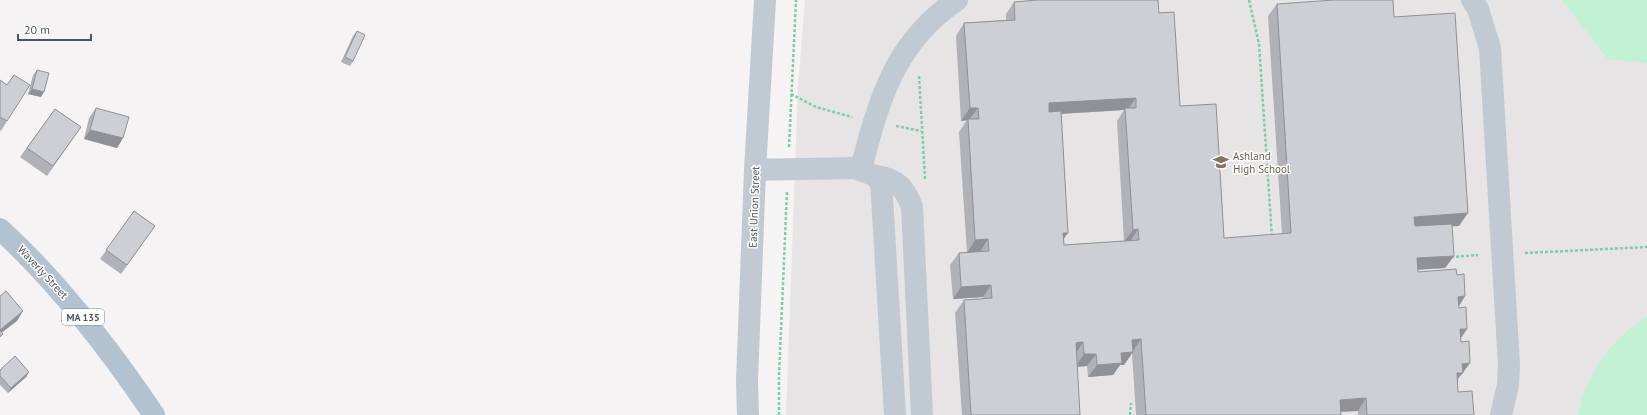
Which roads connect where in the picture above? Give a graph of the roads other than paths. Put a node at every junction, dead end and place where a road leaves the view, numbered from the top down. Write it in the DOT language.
graph roads {
  1 [pos="765,0"];
  2 [pos="956,0"];
  3 [pos="1472,0"];
  4 [pos="755,170"];
  5 [pos="868,172"];
  6 [pos="0,228"];
  7 [pos="154,415"];
  8 [pos="748,415"];
  9 [pos="895,415"];
  10 [pos="922,415"];
  11 [pos="1501,415"];
  1 -- 4 [label="street, East Union Street"];
  2 -- 5 [label="street"];
  3 -- 11 [label="street"];
  4 -- 5 [label="street"];
  4 -- 8 [label="street, East Union Street"];
  5 -- 9 [label="street"];
  5 -- 10 [label="street"];
  6 -- 7 [label="main road, Waverly Street / MA 135"];
}
